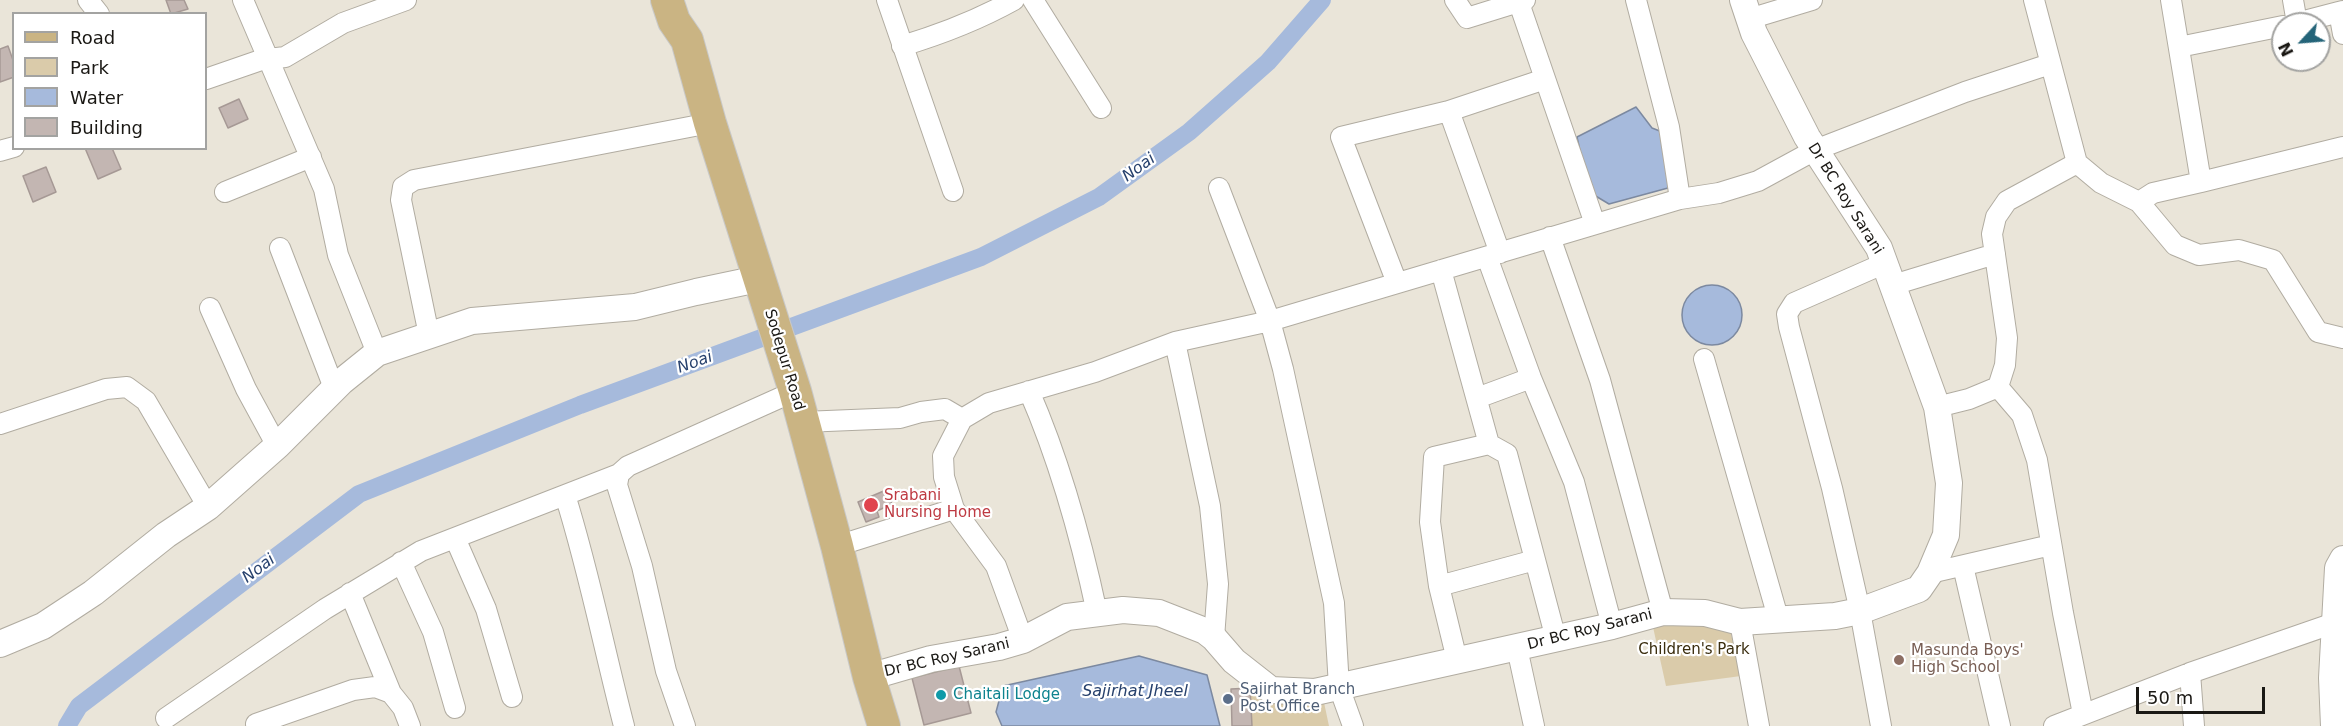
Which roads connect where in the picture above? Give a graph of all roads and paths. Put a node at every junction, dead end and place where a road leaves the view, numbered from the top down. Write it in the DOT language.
graph roads {
  1 [pos="88,0"];
  2 [pos="243,0"];
  3 [pos="405,0"];
  4 [pos="667,0"];
  5 [pos="689,0"];
  6 [pos="887,0"];
  7 [pos="1014,0"];
  8 [pos="1033,0"];
  9 [pos="1455,0"];
  10 [pos="1636,0"];
  11 [pos="1812,0"];
  12 [pos="2034,0"];
  13 [pos="2171,0"];
  14 [pos="1522,2"];
  15 [pos="1746,9"];
  16 [pos="2341,11"];
  17 [pos="97,12"];
  18 [pos="2271,28"];
  19 [pos="2343,34"];
  20 [pos="687,40"];
  21 [pos="902,46"];
  22 [pos="2179,47"];
  23 [pos="270,59"];
  24 [pos="2050,64"];
  25 [pos="207,79"];
  26 [pos="1545,79"];
  27 [pos="1101,108"];
  28 [pos="1449,111"];
  29 [pos="710,123"];
  30 [pos="2343,147"];
  31 [pos="1815,150"];
  32 [pos="311,156"];
  33 [pos="2077,163"];
  34 [pos="2201,182"];
  35 [pos="1219,188"];
  36 [pos="953,191"];
  37 [pos="225,192"];
  38 [pos="1680,199"];
  39 [pos="2139,202"];
  40 [pos="1595,224"];
  41 [pos="1550,237"];
  42 [pos="280,248"];
  43 [pos="1995,254"];
  44 [pos="1493,255"];
  45 [pos="1442,270"];
  46 [pos="1889,274"];
  47 [pos="1397,283"];
  48 [pos="761,288"];
  49 [pos="210,308"];
  50 [pos="1270,321"];
  51 [pos="429,335"];
  52 [pos="2343,338"];
  53 [pos="1175,342"];
  54 [pos="377,353"];
  55 [pos="1704,358"];
  56 [pos="1531,378"];
  57 [pos="791,380"];
  58 [pos="1998,387"];
  59 [pos="334,388"];
  60 [pos="1029,391"];
  61 [pos="1477,398"];
  62 [pos="1937,407"];
  63 [pos="962,419"];
  64 [pos="803,422"];
  65 [pos="0,424"];
  66 [pos="1490,444"];
  67 [pos="278,446"];
  68 [pos="619,474"];
  69 [pos="565,495"];
  70 [pos="208,507"];
  71 [pos="954,509"];
  72 [pos="455,538"];
  73 [pos="2051,545"];
  74 [pos="837,546"];
  75 [pos="2343,559"];
  76 [pos="1535,560"];
  77 [pos="401,562"];
  78 [pos="1963,566"];
  79 [pos="1930,573"];
  80 [pos="1438,586"];
  81 [pos="350,593"];
  82 [pos="1860,611"];
  83 [pos="1663,612"];
  84 [pos="1097,613"];
  85 [pos="1779,621"];
  86 [pos="2339,621"];
  87 [pos="1740,622"];
  88 [pos="1612,626"];
  89 [pos="1214,638"];
  90 [pos="1556,639"];
  91 [pos="1023,640"];
  92 [pos="0,644"];
  93 [pos="1516,648"];
  94 [pos="1457,660"];
  95 [pos="2190,673"];
  96 [pos="869,677"];
  97 [pos="2338,678"];
  98 [pos="1339,687"];
  99 [pos="391,693"];
  100 [pos="512,697"];
  101 [pos="455,708"];
  102 [pos="166,718"];
  103 [pos="2067,722"];
  104 [pos="255,724"];
  105 [pos="410,726"];
  106 [pos="624,726"];
  107 [pos="685,726"];
  108 [pos="884,726"];
  109 [pos="1353,726"];
  110 [pos="1534,726"];
  111 [pos="1759,726"];
  112 [pos="1881,726"];
  113 [pos="2000,726"];
  114 [pos="2194,726"];
  115 [pos="2334,726"];
  1 -- 17 [label="street"];
  2 -- 23 [label="street"];
  3 -- 23 [label="street"];
  4 -- 20 [label="main road, Sodepur Road"];
  5 -- 20 [label="main road"];
  6 -- 21 [label="street"];
  7 -- 21 [label="street"];
  8 -- 27 [label="street"];
  9 -- 14 [label="street"];
  10 -- 38 [label="street"];
  11 -- 15 [label="street"];
  12 -- 24 [label="street"];
  13 -- 22 [label="street"];
  14 -- 26 [label="street"];
  15 -- 31 [label="street, Dr BC Roy Sarani"];
  16 -- 19 [label="street"];
  18 -- 22 [label="street"];
  20 -- 29 [label="main road, Sodepur Road"];
  21 -- 36 [label="street"];
  22 -- 34 [label="street"];
  23 -- 25 [label="street"];
  23 -- 32 [label="street"];
  24 -- 31 [label="street"];
  24 -- 33 [label="street"];
  26 -- 28 [label="street"];
  26 -- 40 [label="street"];
  28 -- 44 [label="street"];
  28 -- 47 [label="street"];
  29 -- 48 [label="main road, Sodepur Road"];
  29 -- 51 [label="street"];
  30 -- 34 [label="street"];
  31 -- 38 [label="street"];
  31 -- 46 [label="street, Dr BC Roy Sarani"];
  32 -- 37 [label="street"];
  32 -- 54 [label="street"];
  33 -- 39 [label="street"];
  33 -- 43 [label="street"];
  34 -- 39 [label="street"];
  35 -- 50 [label="street"];
  38 -- 40 [label="street"];
  39 -- 52 [label="street"];
  40 -- 41 [label="street"];
  41 -- 44 [label="street"];
  41 -- 83 [label="street"];
  42 -- 59 [label="street"];
  43 -- 46 [label="street"];
  43 -- 58 [label="street"];
  44 -- 45 [label="street"];
  44 -- 56 [label="street"];
  45 -- 47 [label="street"];
  45 -- 61 [label="street"];
  46 -- 62 [label="street, Dr BC Roy Sarani"];
  46 -- 82 [label="street"];
  47 -- 50 [label="street"];
  48 -- 51 [label="street"];
  48 -- 57 [label="main road, Sodepur Road"];
  49 -- 67 [label="street"];
  50 -- 53 [label="street"];
  50 -- 98 [label="street"];
  51 -- 54 [label="street"];
  53 -- 60 [label="street"];
  53 -- 89 [label="street"];
  54 -- 59 [label="street"];
  55 -- 85 [label="street"];
  56 -- 61 [label="street"];
  56 -- 88 [label="street"];
  57 -- 64 [label="main road, Sodepur Road"];
  57 -- 68 [label="street"];
  58 -- 62 [label="street"];
  58 -- 73 [label="street"];
  59 -- 67 [label="street"];
  60 -- 63 [label="street"];
  60 -- 84 [label="street"];
  61 -- 66 [label="street"];
  62 -- 79 [label="street, Dr BC Roy Sarani"];
  63 -- 64 [label="street"];
  63 -- 71 [label="street"];
  64 -- 74 [label="main road, Sodepur Road"];
  65 -- 70 [label="street"];
  66 -- 76 [label="street"];
  66 -- 80 [label="street"];
  67 -- 70 [label="street"];
  68 -- 69 [label="street"];
  68 -- 107 [label="street"];
  69 -- 72 [label="street"];
  69 -- 106 [label="street"];
  70 -- 92 [label="street"];
  71 -- 74 [label="street"];
  71 -- 91 [label="street"];
  72 -- 77 [label="street"];
  72 -- 100 [label="street"];
  73 -- 78 [label="street"];
  73 -- 103 [label="street"];
  74 -- 96 [label="main road, Sodepur Road"];
  75 -- 86 [label="street"];
  76 -- 80 [label="street"];
  76 -- 90 [label="street"];
  77 -- 81 [label="street"];
  77 -- 101 [label="street"];
  78 -- 79 [label="street"];
  78 -- 113 [label="street"];
  79 -- 82 [label="street, Dr BC Roy Sarani"];
  80 -- 94 [label="street"];
  81 -- 99 [label="street"];
  81 -- 102 [label="street"];
  82 -- 85 [label="street, Dr BC Roy Sarani"];
  82 -- 112 [label="street"];
  83 -- 87 [label="street, Dr BC Roy Sarani"];
  83 -- 88 [label="street, Dr BC Roy Sarani"];
  84 -- 89 [label="street, Dr BC Roy Sarani"];
  84 -- 91 [label="street, Dr BC Roy Sarani"];
  85 -- 87 [label="street, Dr BC Roy Sarani"];
  86 -- 95 [label="street"];
  86 -- 97 [label="street"];
  87 -- 111 [label="street"];
  88 -- 90 [label="street, Dr BC Roy Sarani"];
  89 -- 98 [label="street, Dr BC Roy Sarani"];
  90 -- 93 [label="street, Dr BC Roy Sarani"];
  91 -- 96 [label="street, Dr BC Roy Sarani"];
  93 -- 94 [label="street, Dr BC Roy Sarani"];
  93 -- 110 [label="street"];
  94 -- 98 [label="street, Dr BC Roy Sarani"];
  95 -- 103 [label="street"];
  95 -- 114 [label="street"];
  96 -- 108 [label="main road, Sodepur Road"];
  97 -- 115 [label="street"];
  98 -- 109 [label="street"];
  99 -- 104 [label="street"];
  99 -- 105 [label="street"];
}
